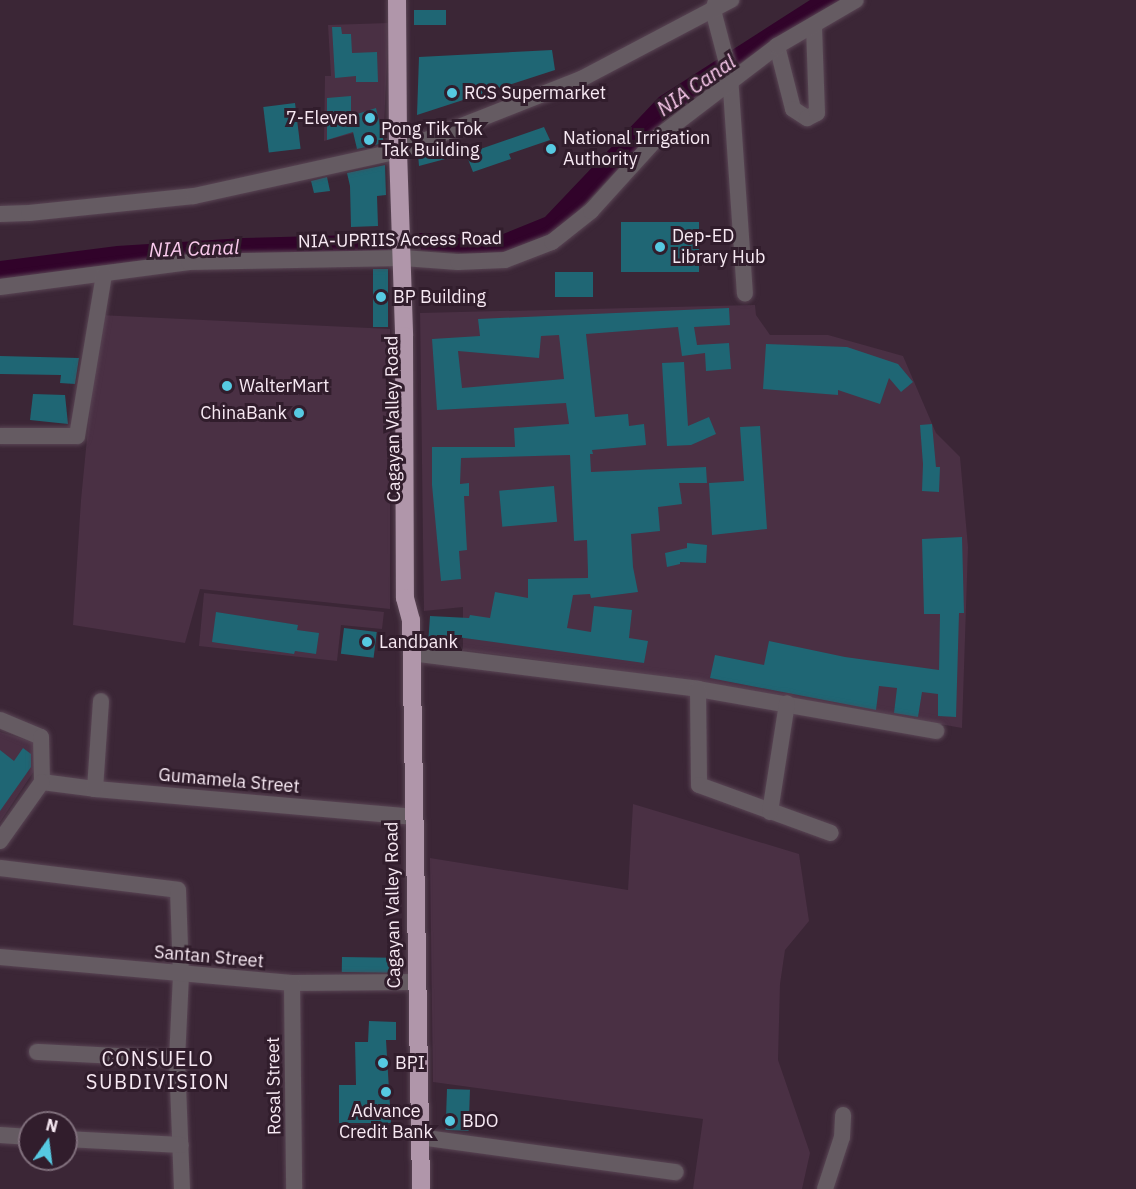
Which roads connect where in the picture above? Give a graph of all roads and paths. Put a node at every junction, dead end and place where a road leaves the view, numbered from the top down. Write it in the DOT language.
graph roads {
  1 [pos="397,0"];
  2 [pos="406,0"];
  3 [pos="731,0"];
  4 [pos="856,0"];
  5 [pos="715,5"];
  6 [pos="813,25"];
  7 [pos="777,46"];
  8 [pos="730,78"];
  9 [pos="403,148"];
  10 [pos="0,214"];
  11 [pos="406,258"];
  12 [pos="104,274"];
  13 [pos="0,288"];
  14 [pos="745,293"];
  15 [pos="0,436"];
  16 [pos="411,653"];
  17 [pos="698,689"];
  18 [pos="101,701"];
  19 [pos="787,703"];
  20 [pos="0,720"];
  21 [pos="936,730"];
  22 [pos="42,782"];
  23 [pos="95,789"];
  24 [pos="770,812"];
  25 [pos="413,817"];
  26 [pos="831,832"];
  27 [pos="0,841"];
  28 [pos="0,868"];
  29 [pos="0,957"];
  30 [pos="181,975"];
  31 [pos="416,982"];
  32 [pos="292,983"];
  33 [pos="37,1052"];
  34 [pos="177,1059"];
  35 [pos="843,1115"];
  36 [pos="0,1135"];
  37 [pos="18,1136"];
  38 [pos="419,1137"];
  39 [pos="78,1140"];
  40 [pos="181,1145"];
  41 [pos="676,1172"];
  42 [pos="182,1189"];
  43 [pos="294,1189"];
  44 [pos="421,1189"];
  45 [pos="825,1189"];
  1 -- 9 [label="highway, Cagayan Valley Road"];
  2 -- 9 [label="highway, Cagayan Valley Road"];
  3 -- 5 [label="street"];
  4 -- 6 [label="street, NIA-UPRIIS Access Road"];
  5 -- 8 [label="street"];
  5 -- 9 [label="street"];
  6 -- 7 [label="street, NIA-UPRIIS Access Road"];
  6 -- 7 [label="street"];
  7 -- 8 [label="street, NIA-UPRIIS Access Road"];
  8 -- 11 [label="street, NIA-UPRIIS Access Road"];
  8 -- 14 [label="street"];
  9 -- 10 [label="street"];
  9 -- 11 [label="highway, Cagayan Valley Road"];
  11 -- 12 [label="street, NIA-UPRIIS Access Road"];
  11 -- 16 [label="highway, Cagayan Valley Road"];
  12 -- 13 [label="street, NIA-UPRIIS Access Road"];
  12 -- 15 [label="street"];
  16 -- 17 [label="street"];
  16 -- 25 [label="highway, Cagayan Valley Road"];
  17 -- 19 [label="street"];
  17 -- 24 [label="street"];
  18 -- 23 [label="street"];
  19 -- 21 [label="street"];
  19 -- 24 [label="street"];
  20 -- 22 [label="street"];
  22 -- 23 [label="street, Gumamela Street"];
  22 -- 27 [label="street"];
  23 -- 25 [label="street, Gumamela Street"];
  24 -- 26 [label="street"];
  25 -- 31 [label="highway, Cagayan Valley Road"];
  28 -- 30 [label="street"];
  29 -- 30 [label="street, Santan Street"];
  30 -- 32 [label="street, Santan Street"];
  30 -- 34 [label="street"];
  31 -- 32 [label="street, Santan Street"];
  31 -- 38 [label="highway, Cagayan Valley Road"];
  32 -- 43 [label="street, Rosal Street"];
  33 -- 34 [label="street"];
  34 -- 40 [label="street"];
  35 -- 45 [label="street"];
  36 -- 37 [label="street"];
  38 -- 41 [label="street"];
  38 -- 44 [label="highway, Cagayan Valley Road"];
  39 -- 40 [label="street"];
  40 -- 42 [label="street"];
}
